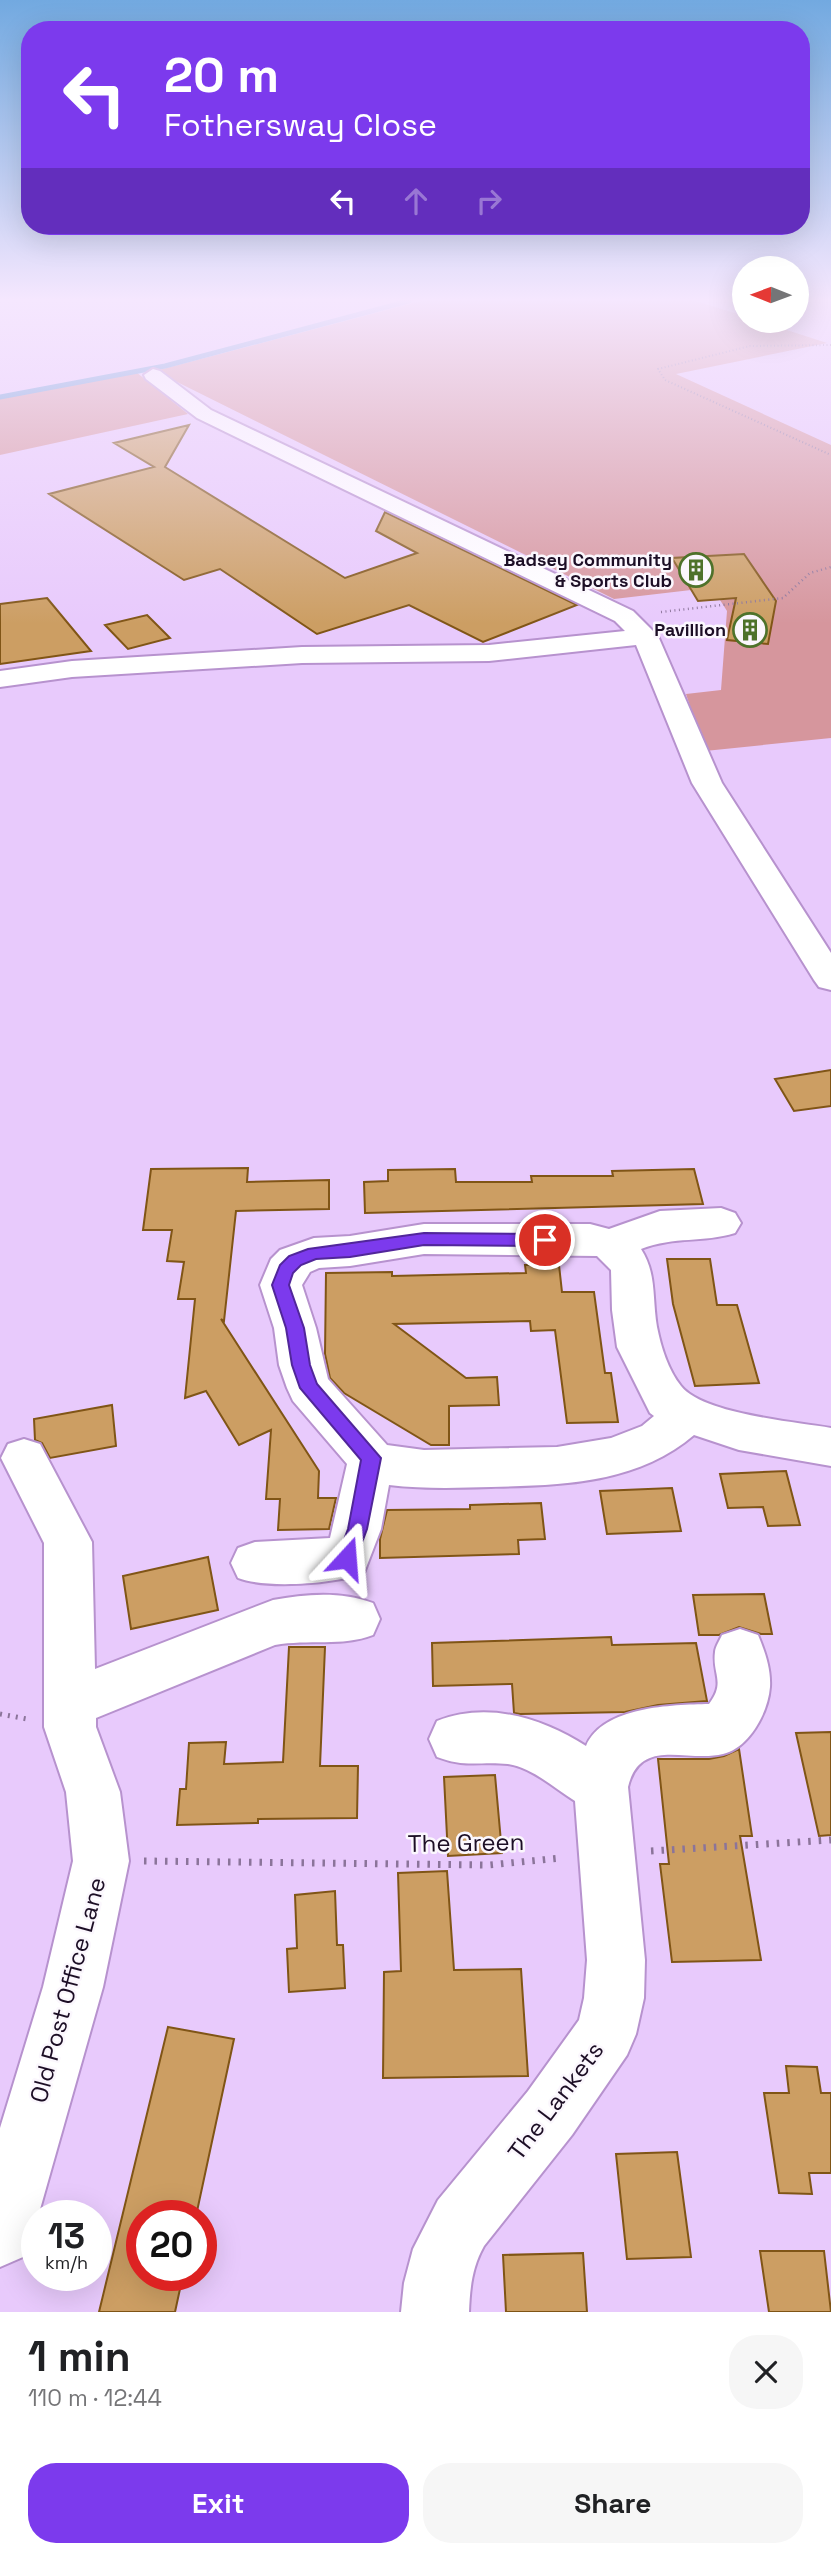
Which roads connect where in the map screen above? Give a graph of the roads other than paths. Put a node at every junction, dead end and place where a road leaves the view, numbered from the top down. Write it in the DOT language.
graph roads {
  1 [pos="198,409"];
  2 [pos="634,626"];
  3 [pos="0,679"];
  4 [pos="831,980"];
  5 [pos="720,1223"];
  6 [pos="610,1244"];
  7 [pos="687,1415"];
  8 [pos="831,1447"];
  9 [pos="24,1458"];
  10 [pos="371,1458"];
  11 [pos="256,1563"];
  12 [pos="355,1619"];
  13 [pos="740,1652"];
  14 [pos="69,1704"];
  15 [pos="456,1739"];
  16 [pos="601,1787"];
  17 [pos="0,2234"];
  18 [pos="435,2312"];
  1 -- 2 [label="street"];
  2 -- 3 [label="street"];
  2 -- 4 [label="street"];
  5 -- 6 [label="street"];
  6 -- 7 [label="street"];
  6 -- 10 [label="street"];
  7 -- 8 [label="street"];
  7 -- 10 [label="street"];
  9 -- 14 [label="street, Old Post Office Lane"];
  10 -- 11 [label="street"];
  12 -- 14 [label="street"];
  13 -- 16 [label="street"];
  14 -- 17 [label="street, Old Post Office Lane"];
  15 -- 16 [label="street"];
  16 -- 18 [label="street, The Lankets"];
}
